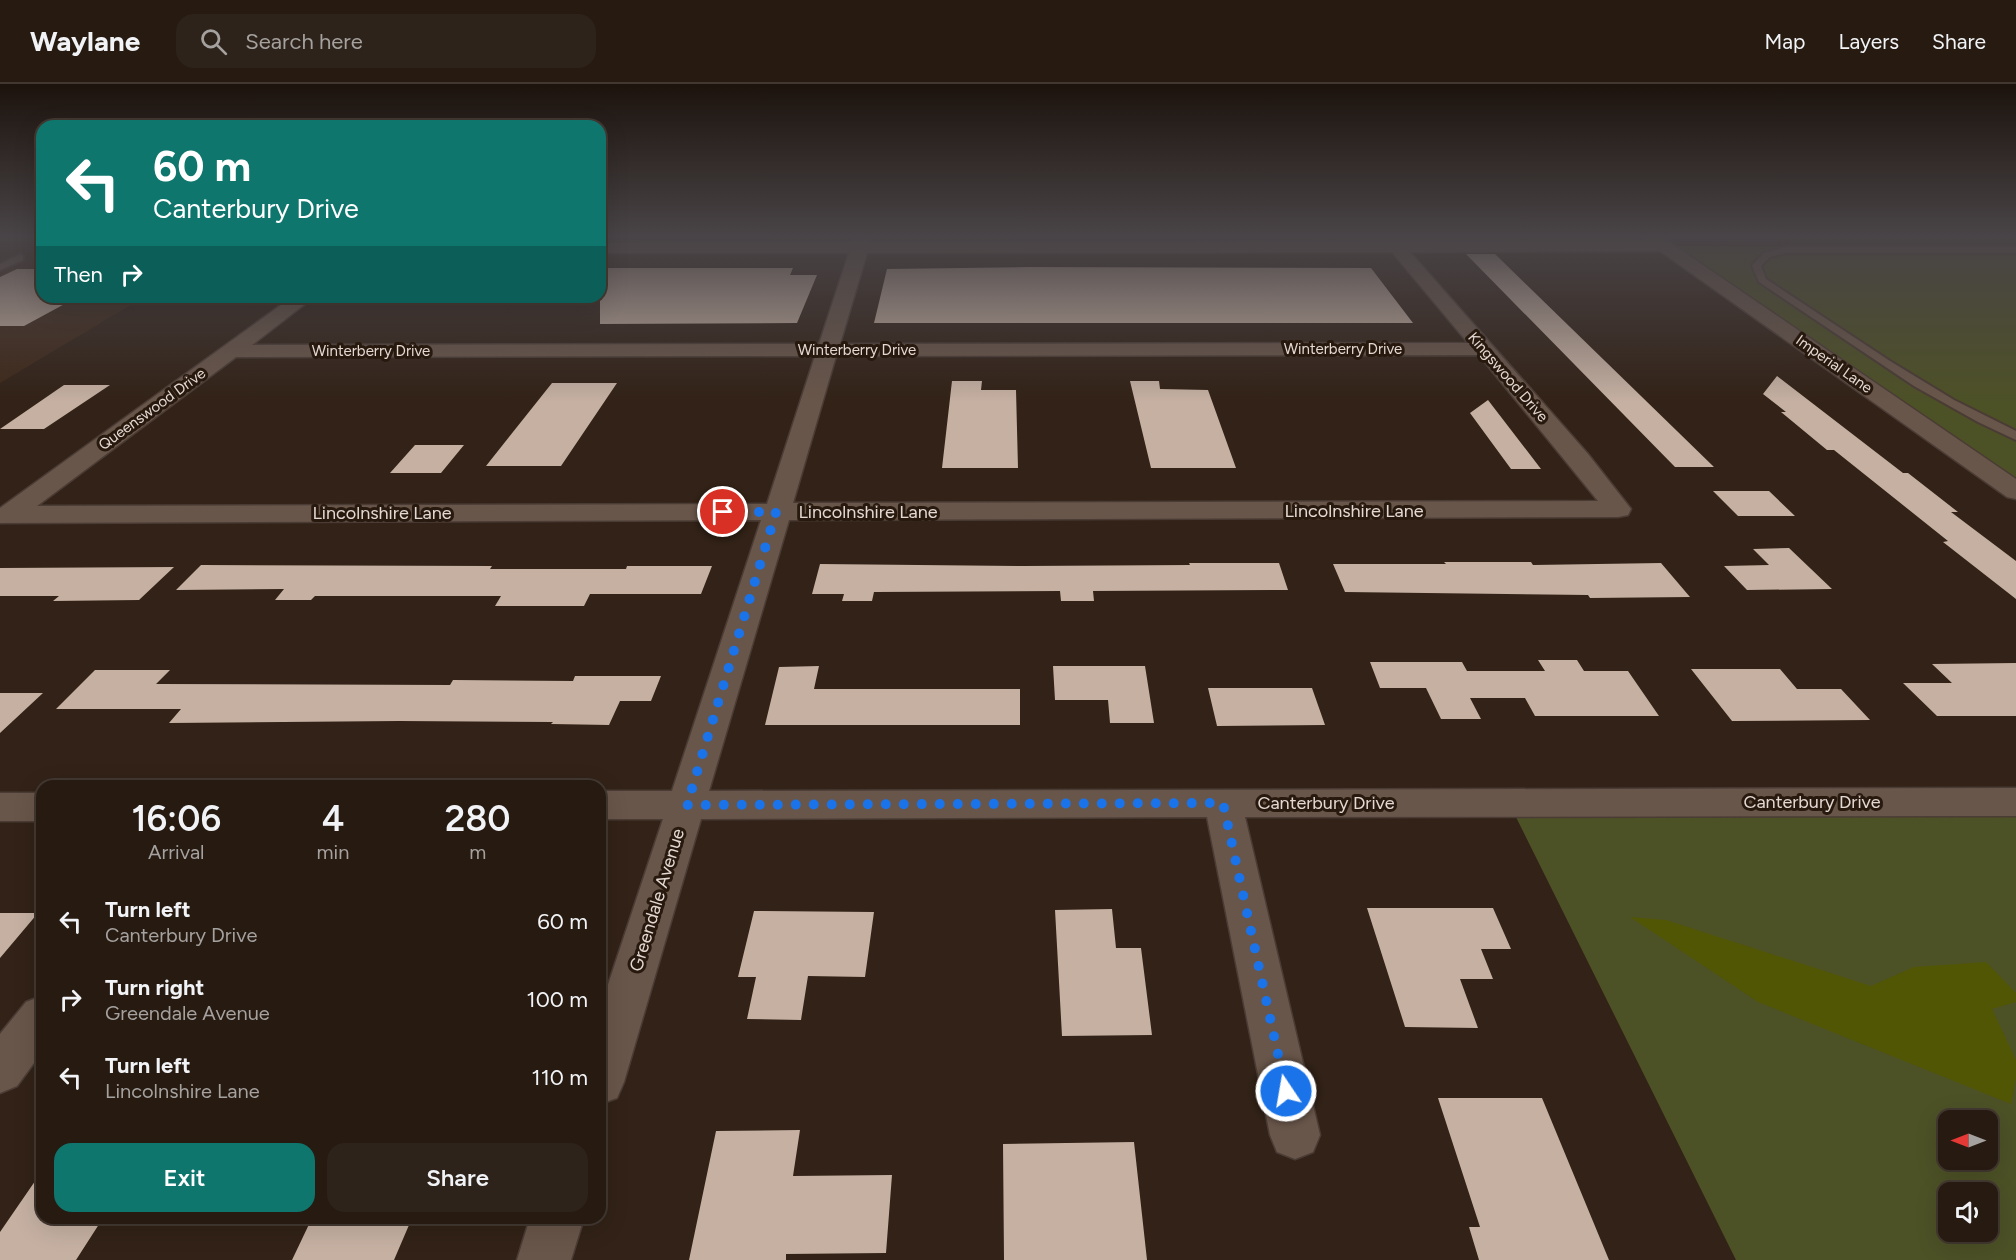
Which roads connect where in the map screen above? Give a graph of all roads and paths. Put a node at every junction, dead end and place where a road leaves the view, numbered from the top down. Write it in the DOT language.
graph roads {
  1 [pos="846,292"];
  2 [pos="1435,292"];
  3 [pos="1730,292"];
  4 [pos="1779,292"];
  5 [pos="296,303"];
  6 [pos="1484,349"];
  7 [pos="827,350"];
  8 [pos="231,351"];
  9 [pos="2016,436"];
  10 [pos="2016,491"];
  11 [pos="1618,509"];
  12 [pos="776,512"];
  13 [pos="5,517"];
  14 [pos="2016,802"];
  15 [pos="1223,803"];
  16 [pos="687,805"];
  17 [pos="606,806"];
  18 [pos="0,807"];
  19 [pos="36,807"];
  20 [pos="36,1024"];
  21 [pos="606,1063"];
  22 [pos="0,1071"];
  23 [pos="1295,1135"];
  24 [pos="555,1224"];
  25 [pos="544,1260"];
  1 -- 7 [label="street, Greendale Avenue"];
  2 -- 6 [label="street, Kingswood Drive"];
  3 -- 10 [label="street, Imperial Lane"];
  4 -- 9 [label="lane"];
  5 -- 8 [label="street, Queenswood Drive"];
  6 -- 7 [label="street, Winterberry Drive"];
  6 -- 11 [label="street, Kingswood Drive"];
  7 -- 8 [label="street, Winterberry Drive"];
  7 -- 12 [label="street, Greendale Avenue"];
  8 -- 13 [label="street, Queenswood Drive"];
  11 -- 12 [label="street, Lincolnshire Lane"];
  12 -- 13 [label="street, Lincolnshire Lane"];
  12 -- 16 [label="street, Greendale Avenue"];
  14 -- 15 [label="street, Canterbury Drive"];
  15 -- 16 [label="street, Canterbury Drive"];
  15 -- 23 [label="street"];
  16 -- 17 [label="street, Canterbury Drive"];
  16 -- 21 [label="street, Greendale Avenue"];
  18 -- 19 [label="street"];
  20 -- 22 [label="street"];
  24 -- 25 [label="street"];
}
